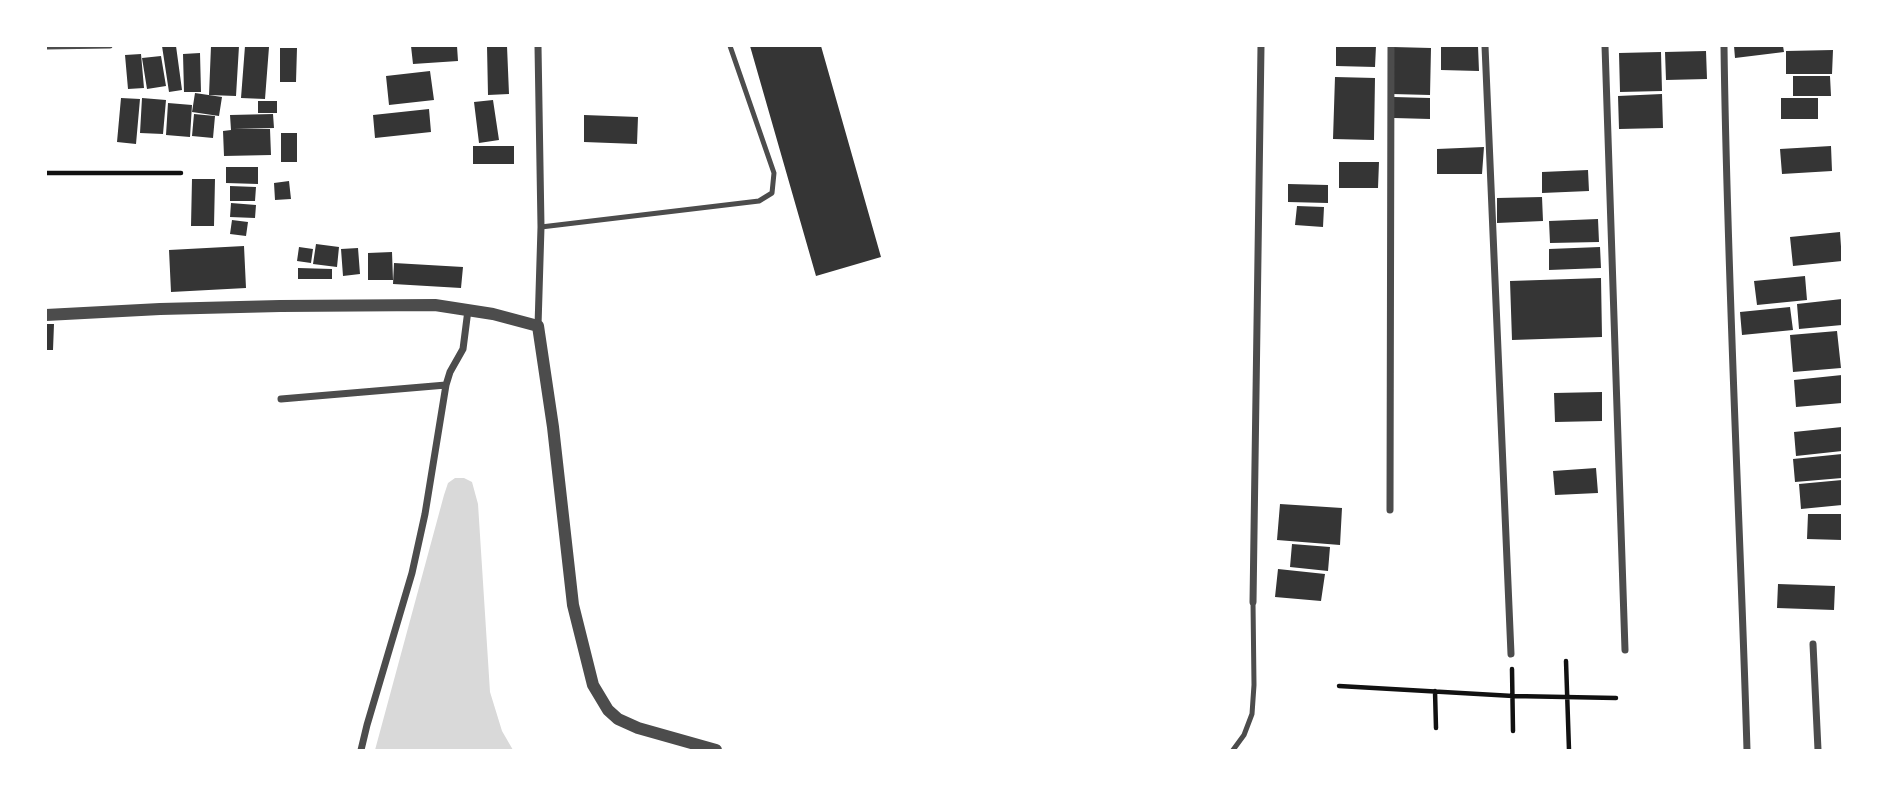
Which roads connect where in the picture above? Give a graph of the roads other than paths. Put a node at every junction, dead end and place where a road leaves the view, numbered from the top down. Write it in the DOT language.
graph roads {
  1 [pos="110,46"];
  2 [pos="538,46"];
  3 [pos="730,46"];
  4 [pos="1261,46"];
  5 [pos="1391,46"];
  6 [pos="1485,46"];
  7 [pos="1605,46"];
  8 [pos="1724,46"];
  9 [pos="46,47"];
  10 [pos="541,227"];
  11 [pos="468,310"];
  12 [pos="46,315"];
  13 [pos="538,326"];
  14 [pos="446,385"];
  15 [pos="281,399"];
  16 [pos="1390,510"];
  17 [pos="1253,602"];
  18 [pos="1813,645"];
  19 [pos="1625,650"];
  20 [pos="1511,654"];
  21 [pos="361,751"];
  22 [pos="716,751"];
  23 [pos="1233,751"];
  24 [pos="1747,751"];
  25 [pos="1818,751"];
  1 -- 9 [label="lane"];
  2 -- 10 [label="street"];
  3 -- 10 [label="lane"];
  4 -- 17 [label="street"];
  5 -- 16 [label="street"];
  6 -- 20 [label="street"];
  7 -- 19 [label="street"];
  8 -- 24 [label="street"];
  10 -- 13 [label="street"];
  11 -- 12 [label="street"];
  11 -- 13 [label="street"];
  11 -- 14 [label="street"];
  13 -- 22 [label="street"];
  14 -- 15 [label="street"];
  14 -- 21 [label="street"];
  17 -- 23 [label="lane"];
  18 -- 25 [label="street"];
}
